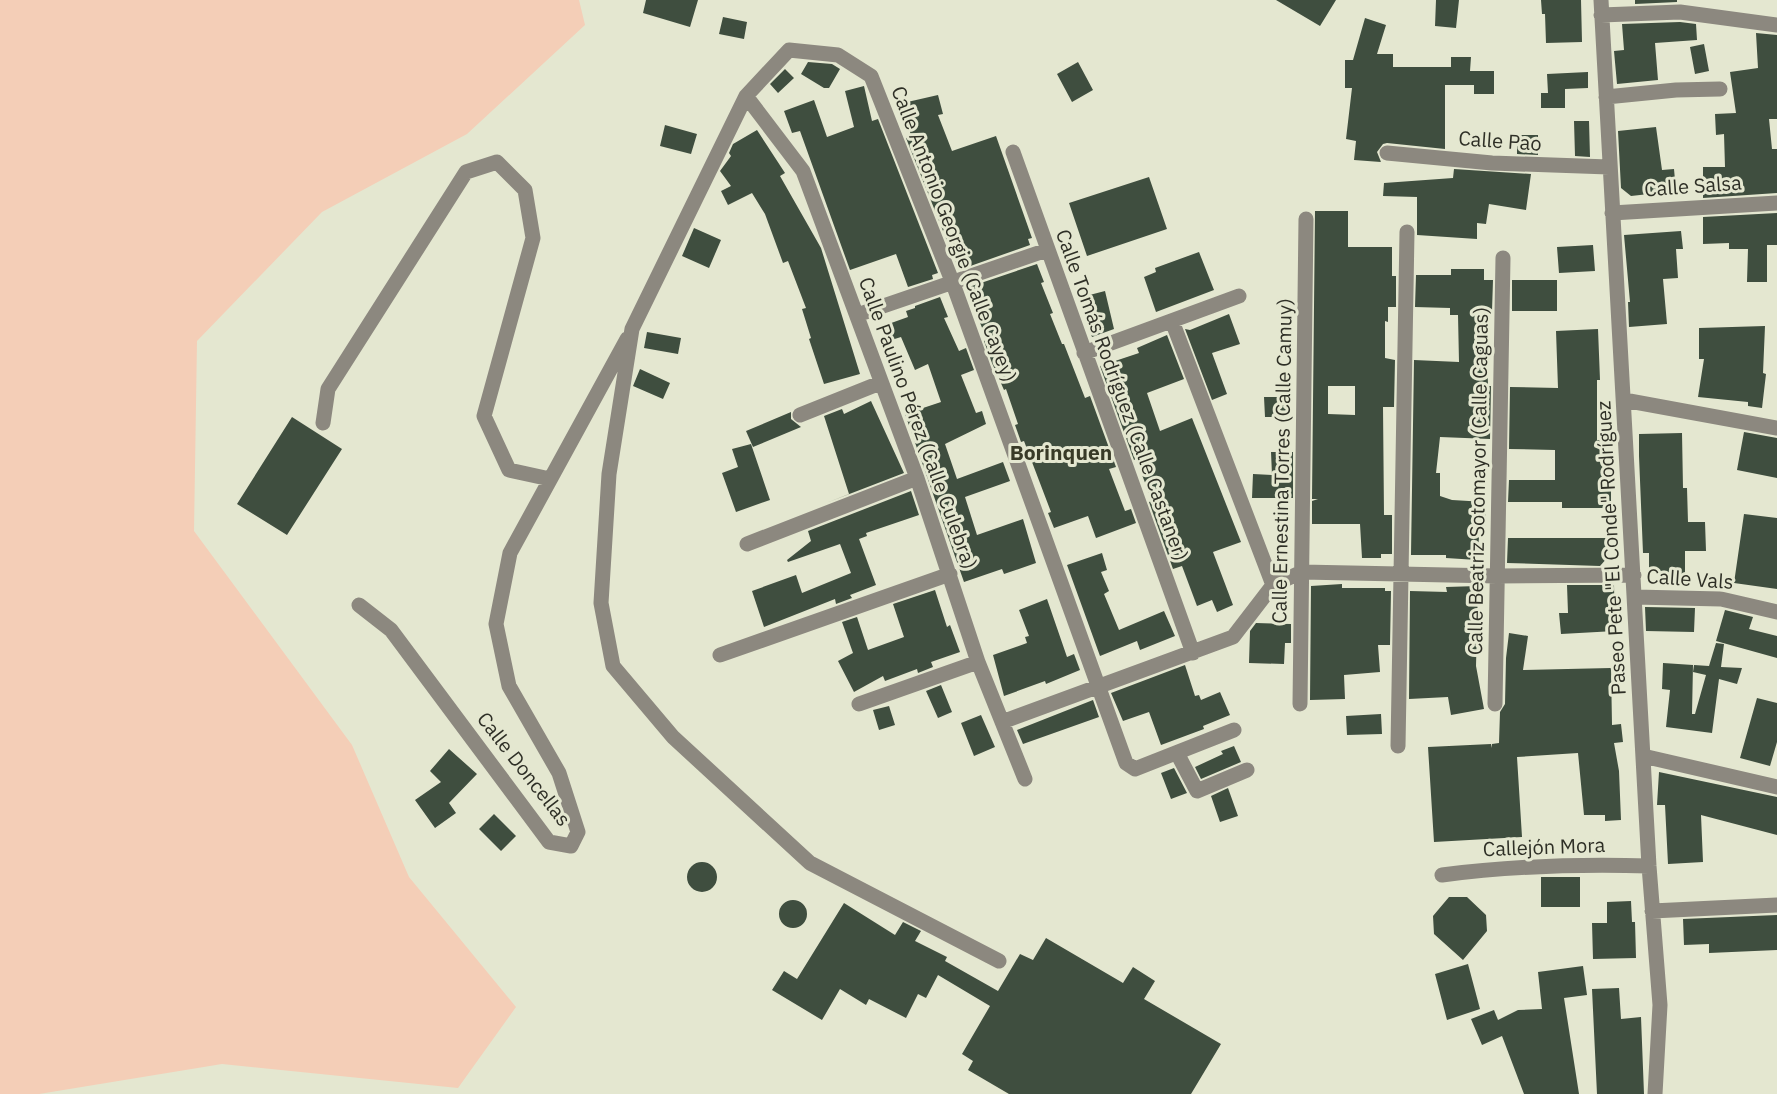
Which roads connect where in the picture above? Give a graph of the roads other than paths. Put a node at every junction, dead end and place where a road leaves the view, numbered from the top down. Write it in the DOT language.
graph roads {
  1 [pos="1601,8"];
  2 [pos="1777,25"];
  3 [pos="1720,89"];
  4 [pos="746,96"];
  5 [pos="1606,97"];
  6 [pos="1013,152"];
  7 [pos="1388,153"];
  8 [pos="1609,168"];
  9 [pos="1777,203"];
  10 [pos="1612,213"];
  11 [pos="1306,219"];
  12 [pos="1407,232"];
  13 [pos="1047,249"];
  14 [pos="1503,258"];
  15 [pos="952,281"];
  16 [pos="1239,296"];
  17 [pos="856,315"];
  18 [pos="1172,321"];
  19 [pos="632,329"];
  20 [pos="1084,353"];
  21 [pos="880,384"];
  22 [pos="1624,400"];
  23 [pos="800,415"];
  24 [pos="323,423"];
  25 [pos="1777,428"];
  26 [pos="917,478"];
  27 [pos="550,479"];
  28 [pos="747,544"];
  29 [pos="1302,572"];
  30 [pos="951,574"];
  31 [pos="1399,574"];
  32 [pos="1634,575"];
  33 [pos="1497,576"];
  34 [pos="1273,585"];
  35 [pos="1635,597"];
  36 [pos="359,605"];
  37 [pos="1777,612"];
  38 [pos="1193,652"];
  39 [pos="720,655"];
  40 [pos="978,662"];
  41 [pos="1098,687"];
  42 [pos="859,704"];
  43 [pos="1300,704"];
  44 [pos="1495,704"];
  45 [pos="1002,722"];
  46 [pos="1234,730"];
  47 [pos="1398,746"];
  48 [pos="1177,753"];
  49 [pos="1644,756"];
  50 [pos="1247,770"];
  51 [pos="1025,779"];
  52 [pos="1777,787"];
  53 [pos="1648,866"];
  54 [pos="1442,875"];
  55 [pos="1777,905"];
  56 [pos="1652,911"];
  57 [pos="999,961"];
  58 [pos="1655,1094"];
  1 -- 2 [label="street"];
  1 -- 5 [label="street, Paseo Pete \"El Conde\" Rodríguez"];
  3 -- 5 [label="street"];
  4 -- 15 [label="street, Calle Antonio Georgie (Calle Cayey)"];
  4 -- 17 [label="street, Calle Paulino Pérez (Calle Culebra)"];
  4 -- 19 [label="street, Calle Antonio Georgie (Calle Cayey)"];
  5 -- 8 [label="street, Paseo Pete \"El Conde\" Rodríguez"];
  6 -- 13 [label="street, Calle Tomás Rodríguez (Calle Castaner)"];
  7 -- 8 [label="street, Calle Pao"];
  8 -- 10 [label="street, Paseo Pete \"El Conde\" Rodríguez"];
  9 -- 10 [label="street, Calle Salsa"];
  10 -- 22 [label="street, Paseo Pete \"El Conde\" Rodríguez"];
  11 -- 29 [label="street, Calle Ernestina Torres (Calle Camuy)"];
  12 -- 31 [label="street"];
  13 -- 15 [label="street"];
  13 -- 20 [label="street, Calle Tomás Rodríguez (Calle Castaner)"];
  14 -- 33 [label="street, Calle Beatriz Sotomayor (Calle Caguas)"];
  15 -- 17 [label="street"];
  15 -- 41 [label="street, Calle Antonio Georgie (Calle Cayey)"];
  16 -- 18 [label="street"];
  17 -- 21 [label="street, Calle Paulino Pérez (Calle Culebra)"];
  18 -- 20 [label="street"];
  18 -- 34 [label="street"];
  19 -- 27 [label="street, Calle Doncellas"];
  19 -- 57 [label="street, Calle Antonio Georgie (Calle Cayey)"];
  20 -- 38 [label="street, Calle Tomás Rodríguez (Calle Castaner)"];
  21 -- 23 [label="street"];
  21 -- 26 [label="street, Calle Paulino Pérez (Calle Culebra)"];
  22 -- 25 [label="street"];
  22 -- 32 [label="street, Paseo Pete \"El Conde\" Rodríguez"];
  24 -- 27 [label="street"];
  26 -- 28 [label="street"];
  26 -- 30 [label="street, Calle Paulino Pérez (Calle Culebra)"];
  27 -- 36 [label="street, Calle Doncellas"];
  29 -- 31 [label="street"];
  29 -- 34 [label="street"];
  29 -- 43 [label="street, Calle Ernestina Torres (Calle Camuy)"];
  30 -- 39 [label="street"];
  30 -- 40 [label="street, Calle Paulino Pérez (Calle Culebra)"];
  31 -- 33 [label="street"];
  31 -- 47 [label="street"];
  32 -- 33 [label="street"];
  32 -- 35 [label="street, Paseo Pete \"El Conde\" Rodríguez"];
  33 -- 44 [label="street, Calle Beatriz Sotomayor (Calle Caguas)"];
  34 -- 38 [label="street"];
  35 -- 37 [label="street, Calle Vals"];
  35 -- 49 [label="street, Paseo Pete \"El Conde\" Rodríguez"];
  38 -- 41 [label="street"];
  40 -- 42 [label="street"];
  40 -- 45 [label="street, Calle Paulino Pérez (Calle Culebra)"];
  41 -- 45 [label="street"];
  41 -- 48 [label="street, Calle Antonio Georgie (Calle Cayey)"];
  45 -- 51 [label="street, Calle Paulino Pérez (Calle Culebra)"];
  46 -- 48 [label="street"];
  48 -- 50 [label="street"];
  49 -- 52 [label="street"];
  49 -- 53 [label="street, Paseo Pete \"El Conde\" Rodríguez"];
  53 -- 54 [label="street, Callejón Mora"];
  53 -- 56 [label="street, Paseo Pete \"El Conde\" Rodríguez"];
  55 -- 56 [label="street"];
  56 -- 58 [label="street, Paseo Pete \"El Conde\" Rodríguez"];
}
